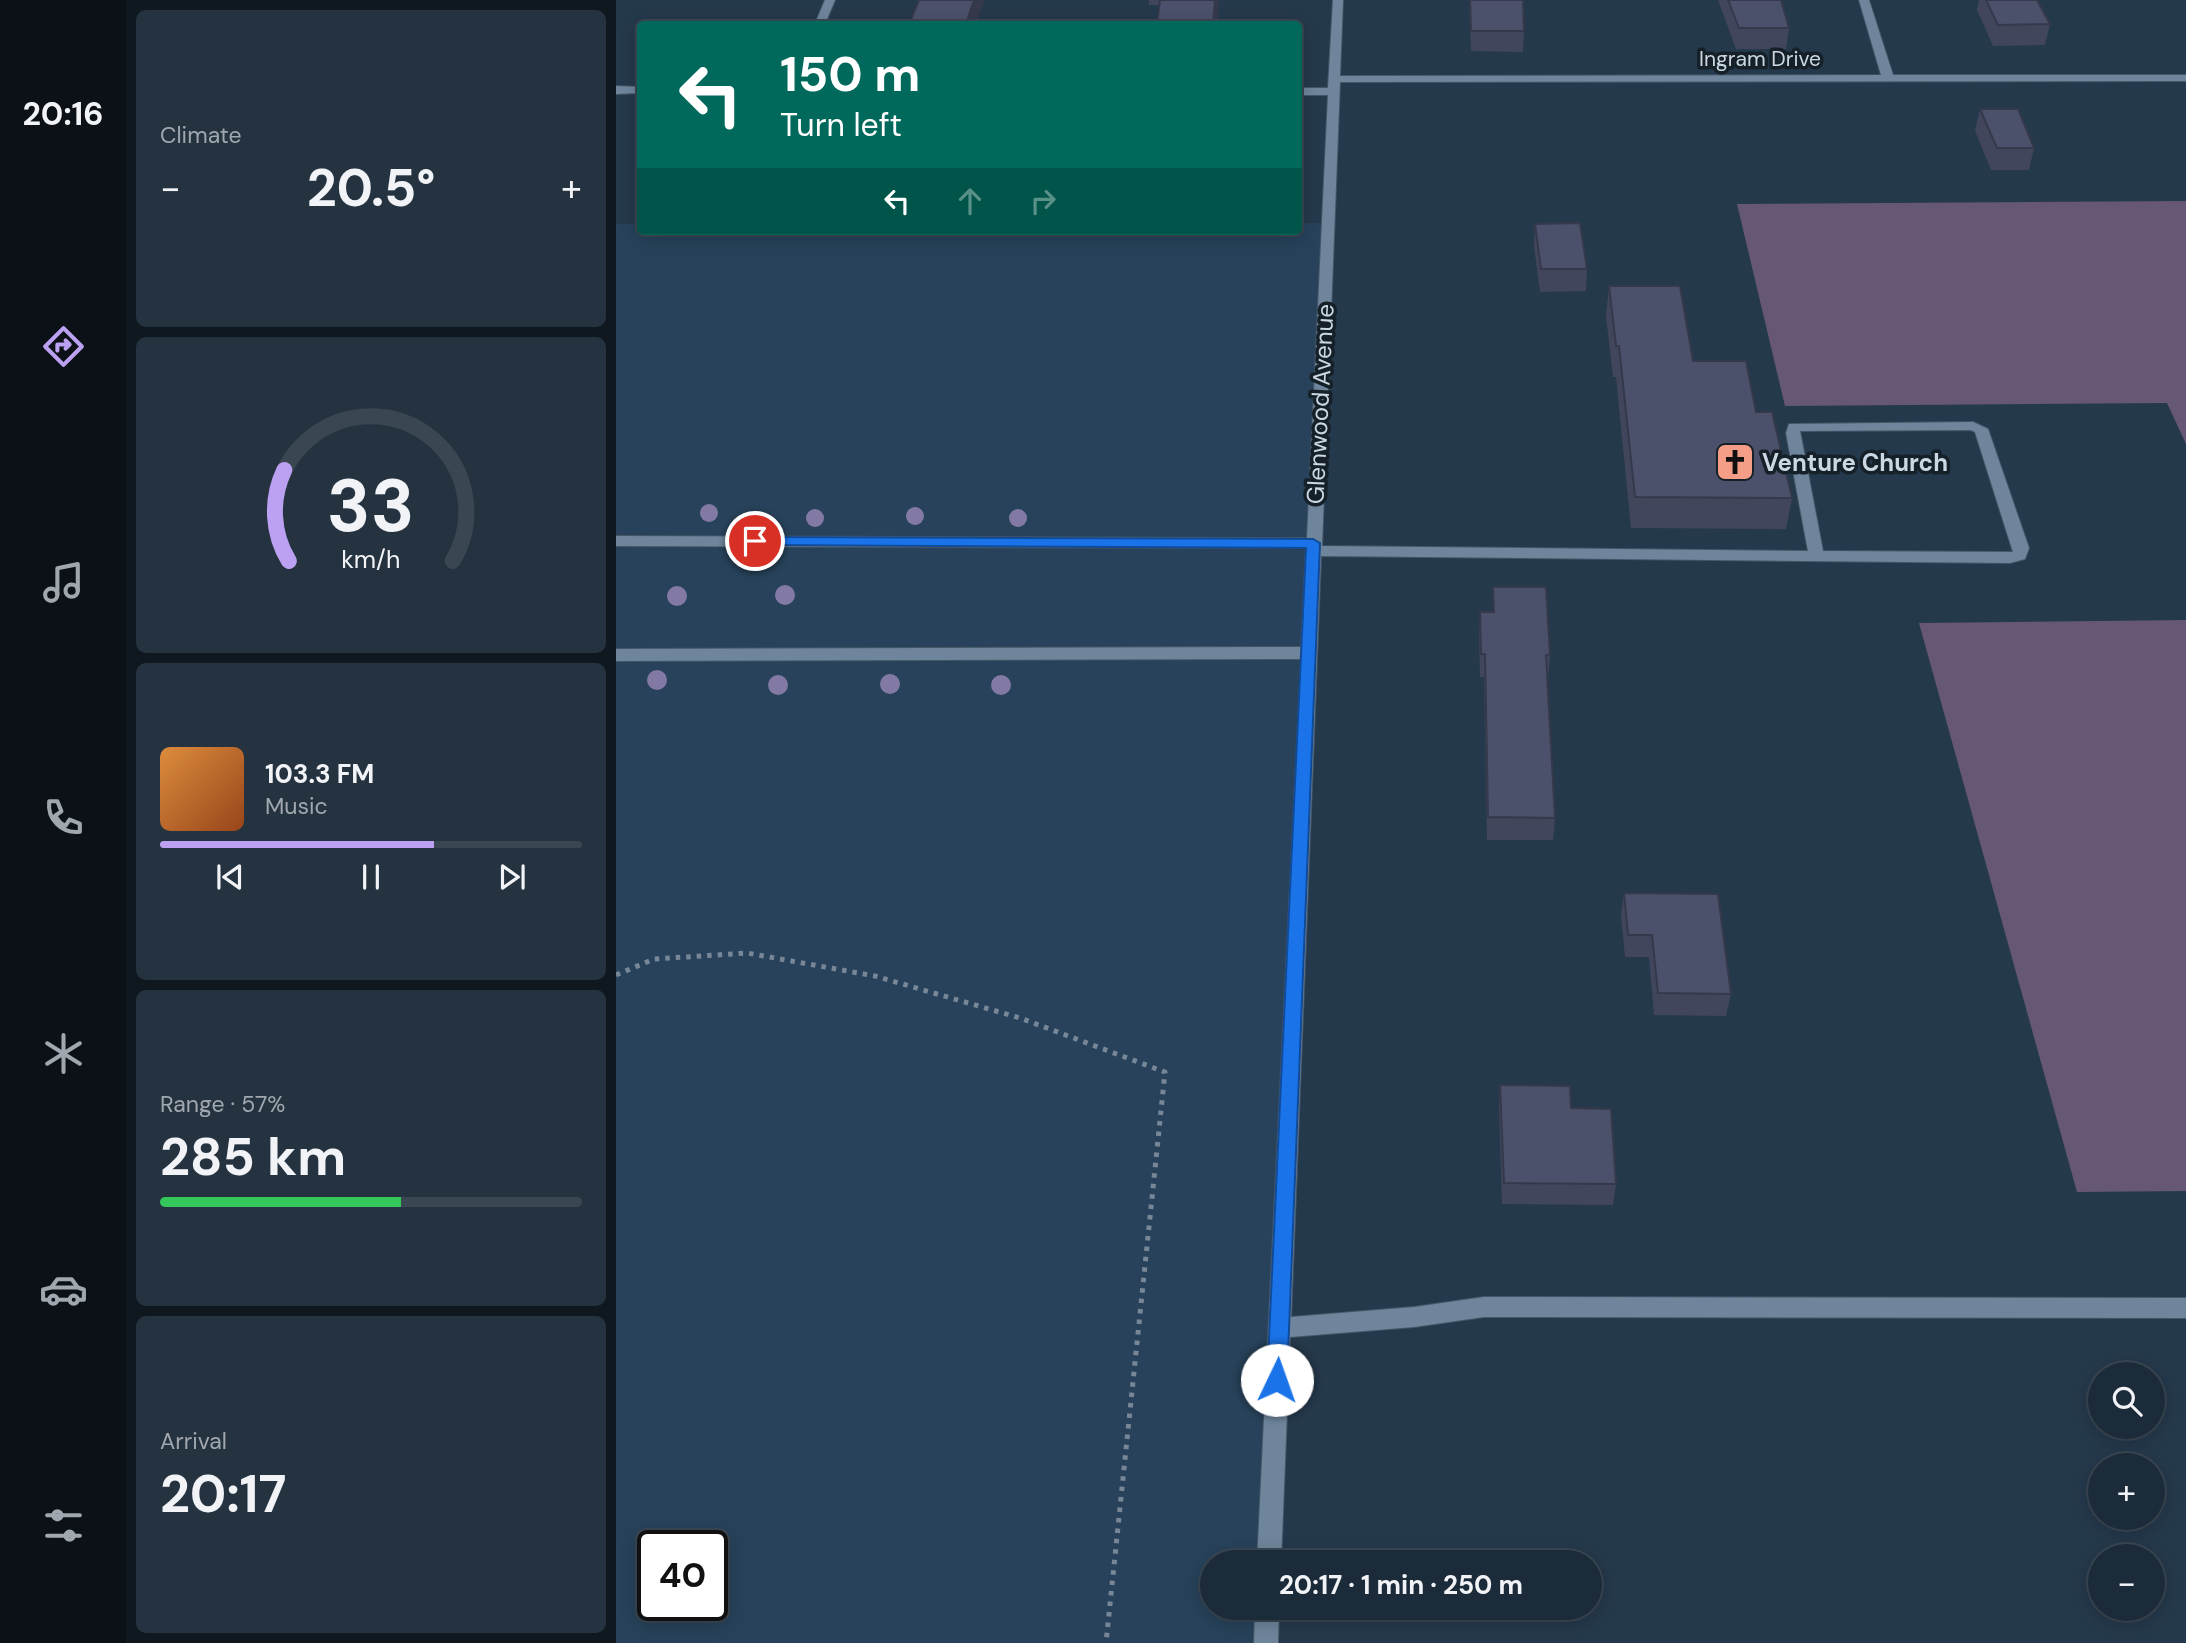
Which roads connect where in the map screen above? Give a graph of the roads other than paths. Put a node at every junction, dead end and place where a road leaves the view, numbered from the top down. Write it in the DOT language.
graph roads {
  1 [pos="830,0"];
  2 [pos="1338,0"];
  3 [pos="1864,0"];
  4 [pos="821,21"];
  5 [pos="1888,78"];
  6 [pos="2186,79"];
  7 [pos="1334,85"];
  8 [pos="616,90"];
  9 [pos="637,90"];
  10 [pos="1302,91"];
  11 [pos="616,541"];
  12 [pos="1313,547"];
  13 [pos="1816,555"];
  14 [pos="1309,653"];
  15 [pos="616,655"];
  16 [pos="2186,1308"];
  17 [pos="1280,1328"];
  18 [pos="1270,1550"];
  19 [pos="1267,1620"];
  20 [pos="1266,1643"];
  1 -- 4 [label="street"];
  2 -- 7 [label="street, Glenwood Avenue"];
  3 -- 5 [label="street"];
  5 -- 6 [label="street, Ingram Drive"];
  5 -- 7 [label="street, Ingram Drive"];
  7 -- 10 [label="street, Ingram Drive"];
  7 -- 12 [label="street, Glenwood Avenue"];
  8 -- 9 [label="street"];
  11 -- 12 [label="street"];
  12 -- 13 [label="street"];
  12 -- 14 [label="street, Glenwood Avenue"];
  13 -- 13 [label="street"];
  14 -- 15 [label="street"];
  14 -- 17 [label="street, Glenwood Avenue"];
  16 -- 17 [label="street"];
  17 -- 18 [label="street, Glenwood Avenue"];
  19 -- 20 [label="street"];
}
